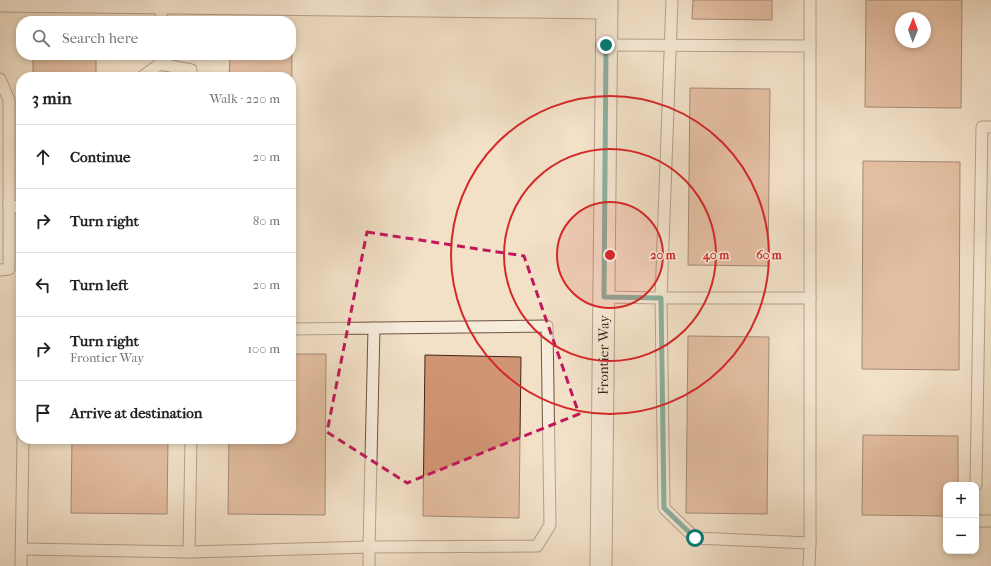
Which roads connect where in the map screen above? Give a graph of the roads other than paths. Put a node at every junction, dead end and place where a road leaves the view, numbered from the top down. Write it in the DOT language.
graph roads {
  1 [pos="672,0"];
  2 [pos="810,0"];
  3 [pos="0,1"];
  4 [pos="125,1"];
  5 [pos="224,2"];
  6 [pos="607,4"];
  7 [pos="161,12"];
  8 [pos="606,45"];
  9 [pos="672,45"];
  10 [pos="810,46"];
  11 [pos="159,60"];
  12 [pos="163,60"];
  13 [pos="147,72"];
  14 [pos="191,72"];
  15 [pos="0,79"];
  16 [pos="991,127"];
  17 [pos="9,206"];
  18 [pos="16,207"];
  19 [pos="0,270"];
  20 [pos="604,297"];
  21 [pos="661,298"];
  22 [pos="810,298"];
  23 [pos="374,328"];
  24 [pos="296,329"];
  25 [pos="23,444"];
  26 [pos="191,444"];
  27 [pos="976,482"];
  28 [pos="979,521"];
  29 [pos="991,521"];
  30 [pos="810,543"];
  31 [pos="369,547"];
  32 [pos="22,549"];
  33 [pos="189,552"];
  34 [pos="21,566"];
  35 [pos="369,566"];
  36 [pos="601,566"];
  37 [pos="809,566"];
  1 -- 9 [label="lane"];
  2 -- 10 [label="lane"];
  3 -- 4 [label="street"];
  4 -- 7 [label="street"];
  5 -- 6 [label="street"];
  5 -- 7 [label="street"];
  6 -- 8 [label="street, Frontier Way"];
  8 -- 9 [label="lane"];
  8 -- 20 [label="street, Frontier Way"];
  9 -- 10 [label="lane"];
  9 -- 21 [label="lane"];
  10 -- 22 [label="lane"];
  11 -- 13 [label="lane"];
  12 -- 14 [label="lane"];
  15 -- 17 [label="lane"];
  16 -- 27 [label="lane"];
  17 -- 18 [label="lane"];
  17 -- 19 [label="lane"];
  20 -- 21 [label="lane"];
  20 -- 36 [label="street, Frontier Way"];
  21 -- 22 [label="lane"];
  21 -- 30 [label="lane"];
  22 -- 30 [label="lane"];
  23 -- 24 [label="lane"];
  23 -- 31 [label="lane"];
  23 -- 31 [label="lane"];
  25 -- 32 [label="lane"];
  26 -- 33 [label="lane"];
  28 -- 29 [label="lane"];
  30 -- 37 [label="lane"];
  31 -- 33 [label="lane"];
  31 -- 35 [label="lane"];
  32 -- 33 [label="lane"];
  32 -- 34 [label="lane"];
}
